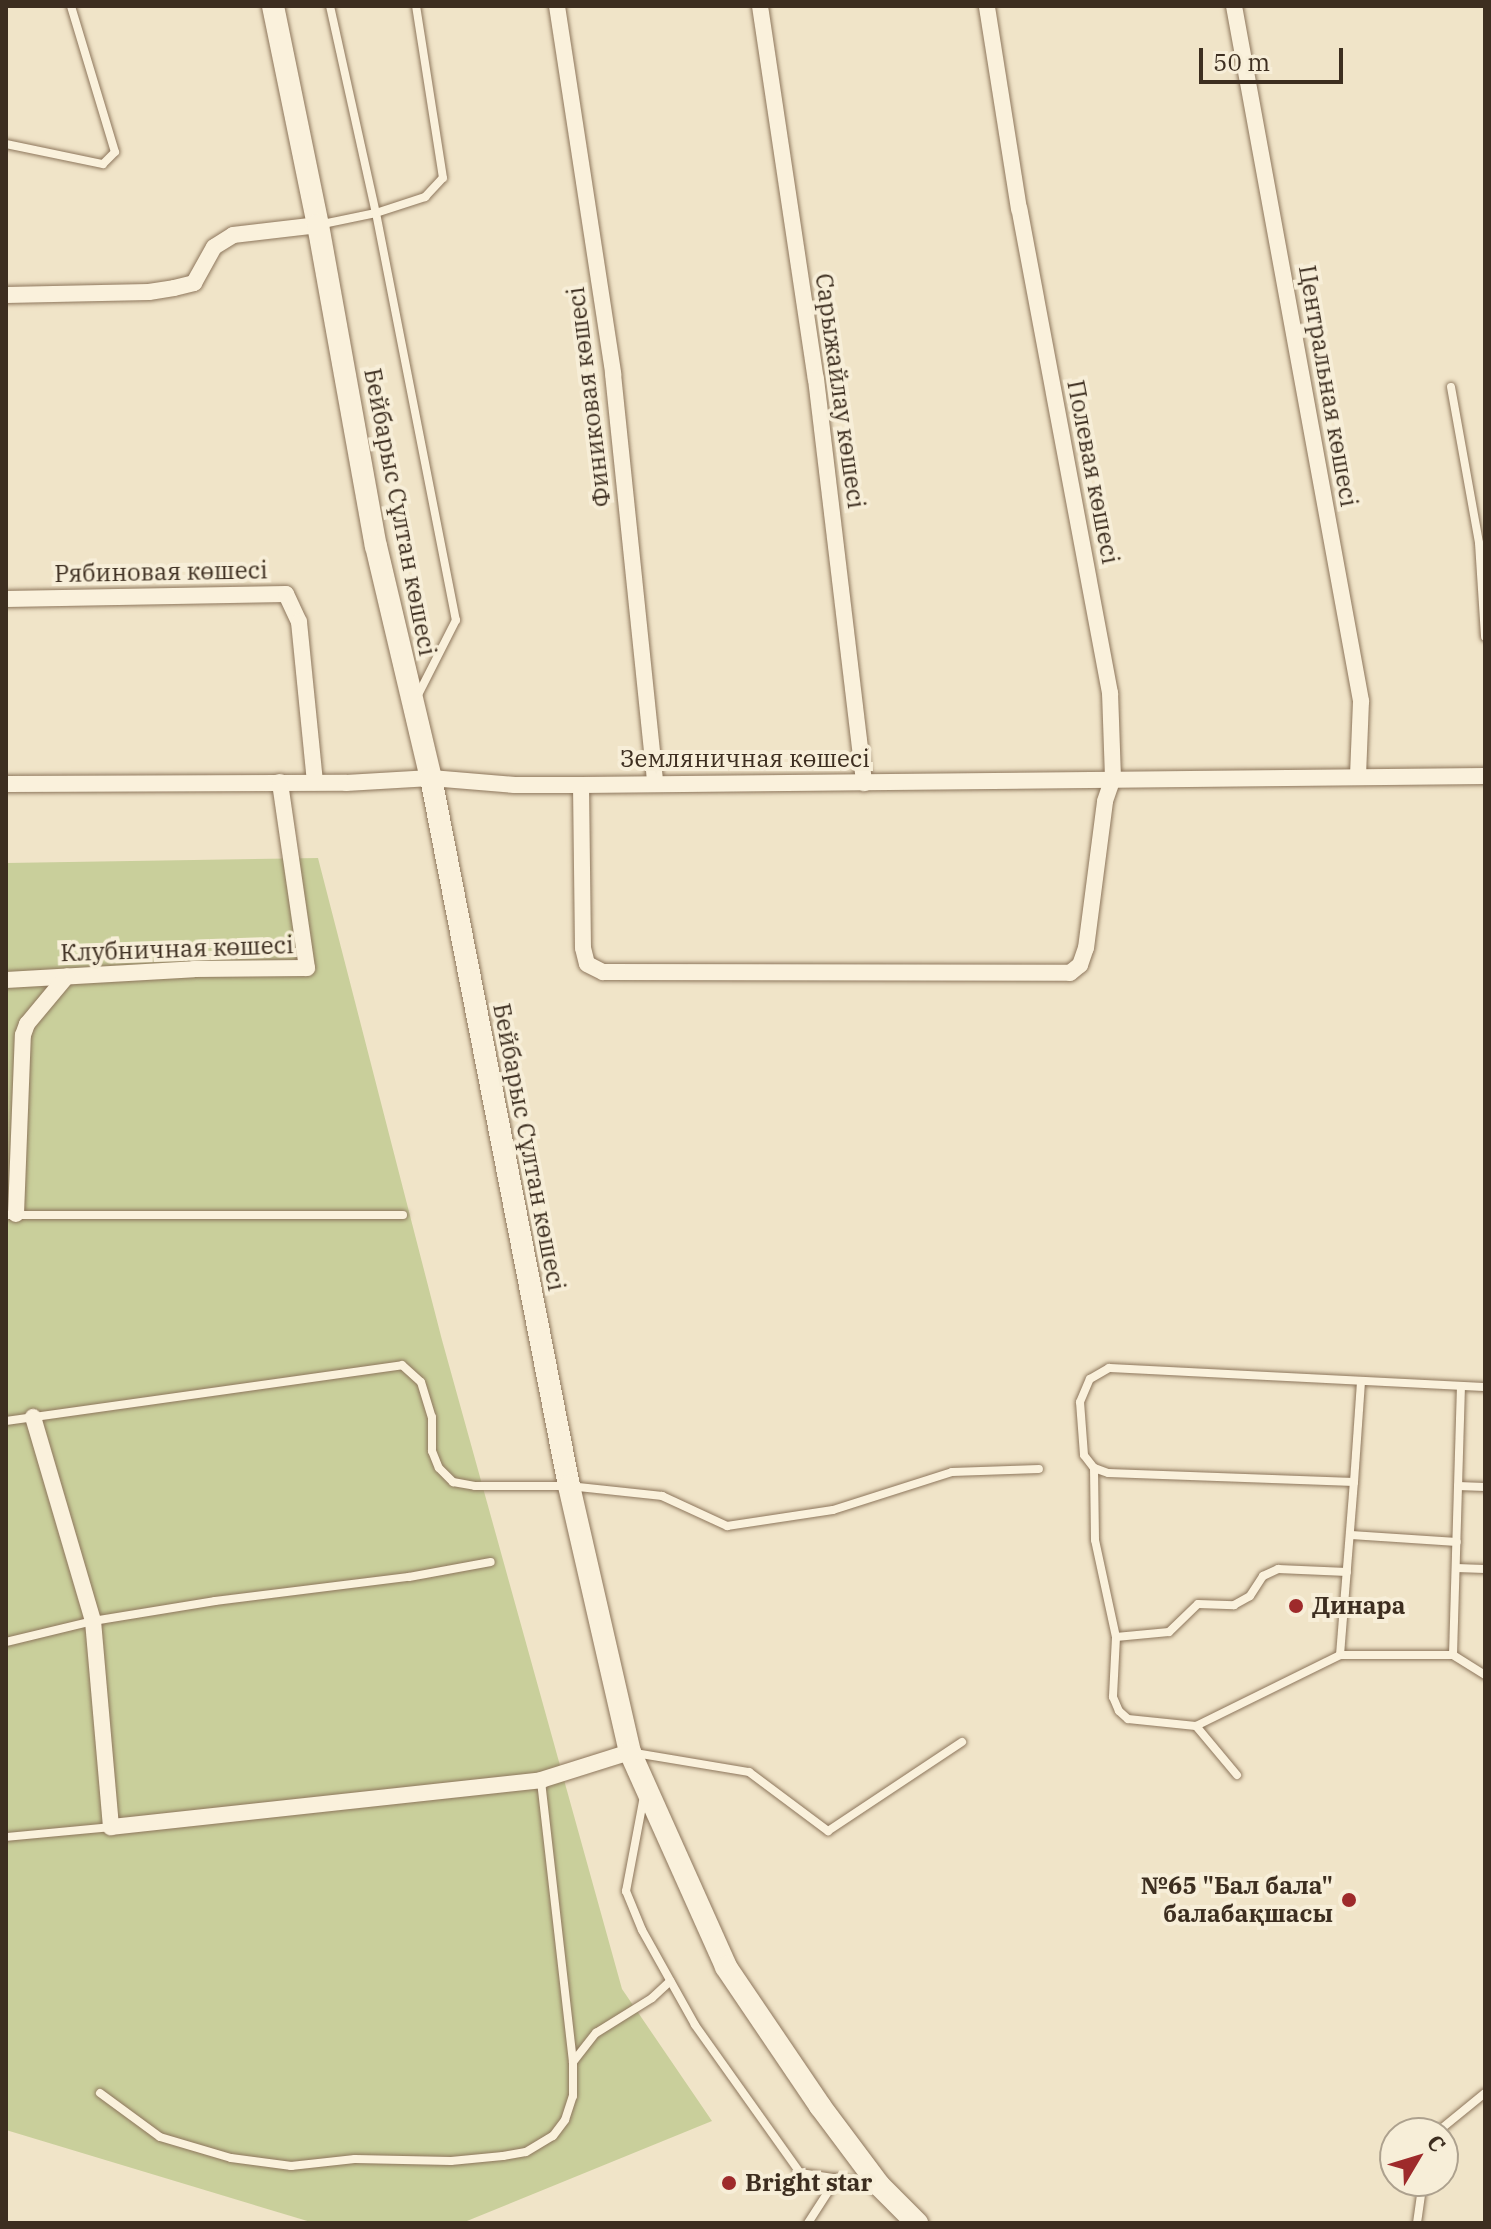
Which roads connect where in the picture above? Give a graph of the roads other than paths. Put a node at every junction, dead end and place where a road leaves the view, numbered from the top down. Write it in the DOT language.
graph roads {
  1 [pos="71,6"];
  2 [pos="273,6"];
  3 [pos="330,6"];
  4 [pos="416,6"];
  5 [pos="557,6"];
  6 [pos="760,6"];
  7 [pos="987,6"];
  8 [pos="1234,6"];
  9 [pos="6,144"];
  10 [pos="376,213"];
  11 [pos="318,225"];
  12 [pos="6,295"];
  13 [pos="1451,387"];
  14 [pos="6,599"];
  15 [pos="1485,637"];
  16 [pos="413,703"];
  17 [pos="1358,775"];
  18 [pos="1485,776"];
  19 [pos="431,778"];
  20 [pos="1113,778"];
  21 [pos="280,782"];
  22 [pos="315,782"];
  23 [pos="655,783"];
  24 [pos="864,783"];
  25 [pos="6,784"];
  26 [pos="581,785"];
  27 [pos="67,976"];
  28 [pos="6,980"];
  29 [pos="11,1214"];
  30 [pos="403,1215"];
  31 [pos="1361,1381"];
  32 [pos="1461,1386"];
  33 [pos="1485,1387"];
  34 [pos="33,1417"];
  35 [pos="6,1421"];
  36 [pos="1094,1468"];
  37 [pos="1039,1469"];
  38 [pos="1354,1482"];
  39 [pos="569,1486"];
  40 [pos="1458,1486"];
  41 [pos="1485,1487"];
  42 [pos="1351,1535"];
  43 [pos="1457,1542"];
  44 [pos="491,1562"];
  45 [pos="1456,1568"];
  46 [pos="1485,1569"];
  47 [pos="1347,1572"];
  48 [pos="93,1621"];
  49 [pos="1116,1637"];
  50 [pos="6,1642"];
  51 [pos="1340,1655"];
  52 [pos="1453,1655"];
  53 [pos="1485,1675"];
  54 [pos="1196,1726"];
  55 [pos="962,1742"];
  56 [pos="630,1752"];
  57 [pos="1237,1775"];
  58 [pos="541,1780"];
  59 [pos="645,1787"];
  60 [pos="111,1827"];
  61 [pos="6,1837"];
  62 [pos="670,1981"];
  63 [pos="573,2062"];
  64 [pos="100,2093"];
  65 [pos="1485,2093"];
  66 [pos="1456,2117"];
  67 [pos="837,2178"];
  68 [pos="879,2185"];
  69 [pos="1421,2197"];
  70 [pos="808,2223"];
  71 [pos="917,2223"];
  72 [pos="1417,2223"];
  1 -- 9 [label="lane"];
  2 -- 11 [label="street, Бейбарыс Сұлтан көшесі"];
  3 -- 10 [label="lane"];
  4 -- 10 [label="lane"];
  5 -- 23 [label="street, Финиковая көшесі"];
  6 -- 24 [label="street, Сарыжайлау көшесі"];
  7 -- 20 [label="street, Полевая көшесі"];
  8 -- 17 [label="street, Центральная көшесі"];
  10 -- 11 [label="lane"];
  10 -- 16 [label="lane"];
  11 -- 12 [label="street"];
  11 -- 16 [label="street, Бейбарыс Сұлтан көшесі"];
  13 -- 15 [label="lane"];
  14 -- 22 [label="street, Рябиновая көшесі"];
  16 -- 19 [label="street, Бейбарыс Сұлтан көшесі"];
  17 -- 18 [label="street, Земляничная көшесі"];
  17 -- 20 [label="street, Земляничная көшесі"];
  19 -- 22 [label="street, Земляничная көшесі"];
  19 -- 26 [label="street, Земляничная көшесі"];
  19 -- 39 [label="street, Бейбарыс Сұлтан көшесі"];
  20 -- 24 [label="street, Земляничная көшесі"];
  20 -- 26 [label="street, Полевая көшесі"];
  21 -- 22 [label="street, Земляничная көшесі"];
  21 -- 25 [label="street, Земляничная көшесі"];
  21 -- 27 [label="street, Клубничная көшесі"];
  23 -- 24 [label="street, Земляничная көшесі"];
  23 -- 26 [label="street, Земляничная көшесі"];
  27 -- 28 [label="street, Клубничная көшесі"];
  27 -- 29 [label="street"];
  29 -- 30 [label="lane"];
  31 -- 32 [label="lane"];
  31 -- 36 [label="lane"];
  31 -- 38 [label="lane"];
  32 -- 33 [label="lane"];
  32 -- 40 [label="lane"];
  34 -- 35 [label="lane"];
  34 -- 39 [label="lane"];
  34 -- 48 [label="street"];
  36 -- 38 [label="lane"];
  36 -- 49 [label="lane"];
  37 -- 39 [label="lane"];
  38 -- 42 [label="lane"];
  39 -- 56 [label="street, Бейбарыс Сұлтан көшесі"];
  40 -- 41 [label="lane"];
  40 -- 43 [label="lane"];
  42 -- 43 [label="lane"];
  42 -- 47 [label="lane"];
  43 -- 45 [label="lane"];
  44 -- 48 [label="lane"];
  45 -- 46 [label="lane"];
  45 -- 52 [label="lane"];
  47 -- 49 [label="lane"];
  47 -- 51 [label="lane"];
  48 -- 50 [label="lane"];
  48 -- 60 [label="street"];
  49 -- 54 [label="lane"];
  51 -- 52 [label="lane"];
  51 -- 54 [label="lane"];
  52 -- 53 [label="lane"];
  54 -- 57 [label="lane"];
  55 -- 56 [label="lane"];
  56 -- 58 [label="street"];
  56 -- 59 [label="street, Бейбарыс Сұлтан көшесі"];
  58 -- 60 [label="street"];
  58 -- 63 [label="lane"];
  59 -- 62 [label="lane"];
  59 -- 68 [label="street, Бейбарыс Сұлтан көшесі"];
  60 -- 61 [label="lane"];
  62 -- 63 [label="lane"];
  62 -- 67 [label="lane"];
  63 -- 64 [label="lane"];
  65 -- 66 [label="lane"];
  67 -- 68 [label="lane"];
  67 -- 70 [label="lane"];
  68 -- 71 [label="street, Бейбарыс Сұлтан көшесі"];
  69 -- 72 [label="lane"];
}
